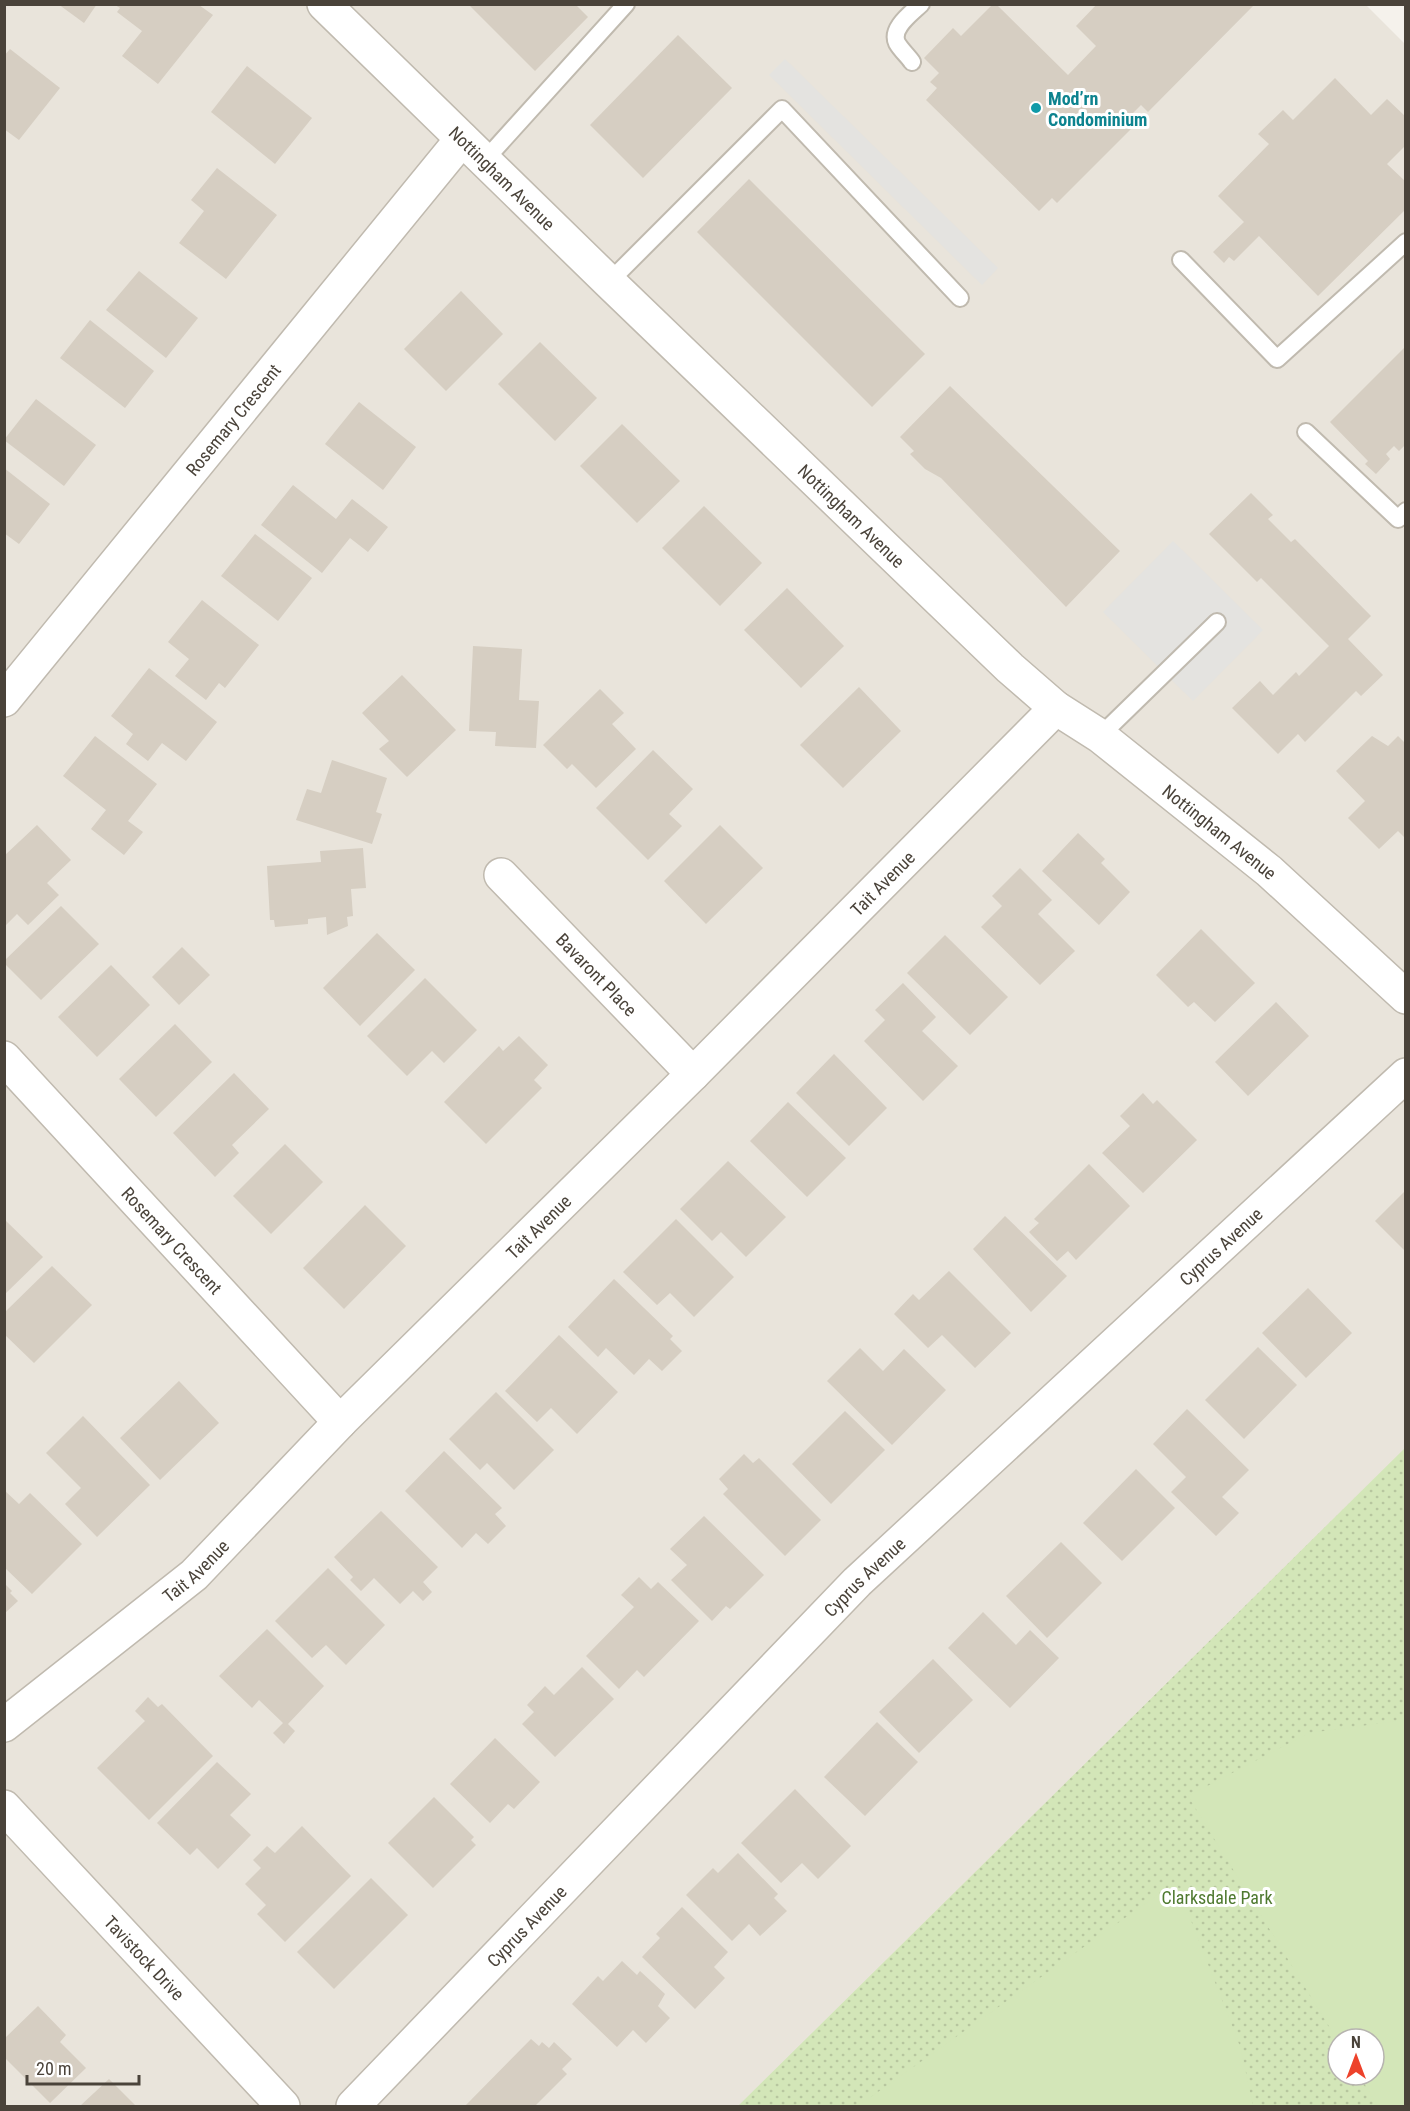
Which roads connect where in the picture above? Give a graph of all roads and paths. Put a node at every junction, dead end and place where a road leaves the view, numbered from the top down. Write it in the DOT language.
graph roads {
  1 [pos="324,4"];
  2 [pos="626,4"];
  3 [pos="921,4"];
  4 [pos="912,62"];
  5 [pos="473,150"];
  6 [pos="1406,242"];
  7 [pos="1181,260"];
  8 [pos="609,282"];
  9 [pos="960,298"];
  10 [pos="1306,432"];
  11 [pos="1406,511"];
  12 [pos="1217,622"];
  13 [pos="4,700"];
  14 [pos="1056,708"];
  15 [pos="1100,736"];
  16 [pos="501,874"];
  17 [pos="1406,997"];
  18 [pos="4,1058"];
  19 [pos="693,1074"];
  20 [pos="1406,1075"];
  21 [pos="340,1422"];
  22 [pos="4,1725"];
  23 [pos="4,1807"];
  24 [pos="283,2106"];
  25 [pos="352,2106"];
  1 -- 5 [label="street, Nottingham Avenue"];
  2 -- 5 [label="lane"];
  3 -- 4 [label="lane"];
  5 -- 8 [label="street, Nottingham Avenue"];
  5 -- 13 [label="street, Rosemary Crescent"];
  6 -- 7 [label="lane"];
  8 -- 9 [label="lane"];
  8 -- 14 [label="street, Nottingham Avenue"];
  10 -- 11 [label="lane"];
  12 -- 15 [label="lane"];
  14 -- 15 [label="street, Nottingham Avenue"];
  14 -- 19 [label="street, Tait Avenue"];
  15 -- 17 [label="street, Nottingham Avenue"];
  16 -- 19 [label="street, Bavaront Place"];
  18 -- 21 [label="street, Rosemary Crescent"];
  19 -- 21 [label="street, Tait Avenue"];
  20 -- 25 [label="street, Cyprus Avenue"];
  21 -- 22 [label="street, Tait Avenue"];
  23 -- 24 [label="street, Tavistock Drive"];
}
